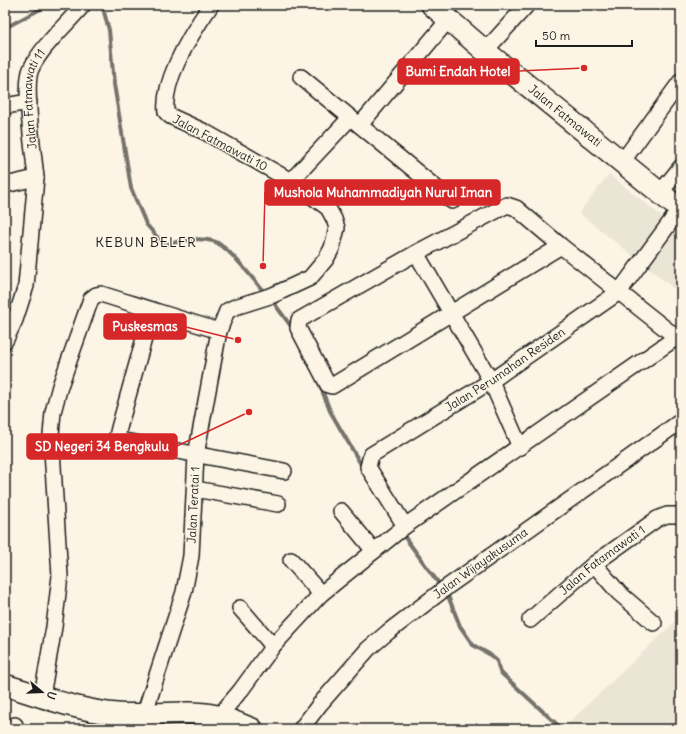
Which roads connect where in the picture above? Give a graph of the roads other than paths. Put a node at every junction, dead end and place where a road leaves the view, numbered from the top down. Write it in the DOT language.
graph roads {
  1 [pos="83,5"];
  2 [pos="211,5"];
  3 [pos="432,5"];
  4 [pos="526,5"];
  5 [pos="449,19"];
  6 [pos="485,51"];
  7 [pos="301,77"];
  8 [pos="681,81"];
  9 [pos="29,102"];
  10 [pos="5,106"];
  11 [pos="355,121"];
  12 [pos="622,162"];
  13 [pos="681,167"];
  14 [pos="36,178"];
  15 [pos="291,181"];
  16 [pos="5,185"];
  17 [pos="660,193"];
  18 [pos="452,201"];
  19 [pos="680,209"];
  20 [pos="561,246"];
  21 [pos="416,253"];
  22 [pos="620,292"];
  23 [pos="244,303"];
  24 [pos="152,310"];
  25 [pos="451,314"];
  26 [pos="219,331"];
  27 [pos="679,339"];
  28 [pos="5,341"];
  29 [pos="491,380"];
  30 [pos="681,421"];
  31 [pos="520,447"];
  32 [pos="196,454"];
  33 [pos="284,471"];
  34 [pos="195,489"];
  35 [pos="278,504"];
  36 [pos="341,511"];
  37 [pos="681,515"];
  38 [pos="401,529"];
  39 [pos="374,551"];
  40 [pos="291,560"];
  41 [pos="594,564"];
  42 [pos="321,594"];
  43 [pos="240,608"];
  44 [pos="530,620"];
  45 [pos="654,623"];
  46 [pos="272,646"];
  47 [pos="5,685"];
  48 [pos="42,696"];
  49 [pos="144,716"];
  50 [pos="220,716"];
  51 [pos="252,729"];
  52 [pos="301,729"];
  1 -- 9 [label="street, Jalan Fatmawati 11"];
  2 -- 15 [label="street, Jalan Fatmawati 10"];
  3 -- 5 [label="street, Jalan Fatmawati"];
  4 -- 6 [label="street"];
  5 -- 6 [label="street, Jalan Fatmawati"];
  5 -- 11 [label="street"];
  6 -- 12 [label="street, Jalan Fatmawati"];
  7 -- 11 [label="street"];
  8 -- 12 [label="street"];
  9 -- 10 [label="street"];
  9 -- 14 [label="street, Jalan Fatmawati 11"];
  11 -- 15 [label="street"];
  11 -- 18 [label="street"];
  12 -- 17 [label="street, Jalan Fatmawati"];
  13 -- 17 [label="street"];
  14 -- 16 [label="street"];
  14 -- 28 [label="street, Jalan Fatmawati 11"];
  15 -- 23 [label="street, Jalan Fatmawati 10"];
  17 -- 19 [label="street, Jalan Fatmawati"];
  19 -- 22 [label="street, Jalan Perumahan Residen"];
  20 -- 21 [label="street"];
  20 -- 22 [label="street"];
  20 -- 25 [label="street"];
  21 -- 25 [label="street"];
  21 -- 25 [label="street"];
  22 -- 27 [label="street"];
  22 -- 29 [label="street, Jalan Perumahan Residen"];
  23 -- 26 [label="street, Jalan Teratai 1"];
  24 -- 26 [label="street"];
  24 -- 32 [label="street"];
  24 -- 48 [label="street"];
  25 -- 29 [label="street"];
  26 -- 32 [label="street, Jalan Teratai 1"];
  27 -- 31 [label="street"];
  29 -- 31 [label="street"];
  29 -- 38 [label="street, Jalan Perumahan Residen"];
  30 -- 52 [label="street, Jalan Wijayakusuma"];
  31 -- 38 [label="street"];
  32 -- 33 [label="street"];
  32 -- 34 [label="street, Jalan Teratai 1"];
  34 -- 35 [label="street"];
  34 -- 49 [label="street, Jalan Teratai 1"];
  36 -- 39 [label="street"];
  37 -- 41 [label="street, Jalan Fatamawati 1"];
  38 -- 39 [label="street"];
  39 -- 42 [label="street"];
  40 -- 42 [label="street"];
  41 -- 44 [label="street, Jalan Fatamawati 1"];
  41 -- 45 [label="street"];
  42 -- 46 [label="street"];
  43 -- 46 [label="street"];
  46 -- 50 [label="street"];
  47 -- 48 [label="street"];
  48 -- 49 [label="street"];
  49 -- 50 [label="street"];
  50 -- 51 [label="street"];
}
